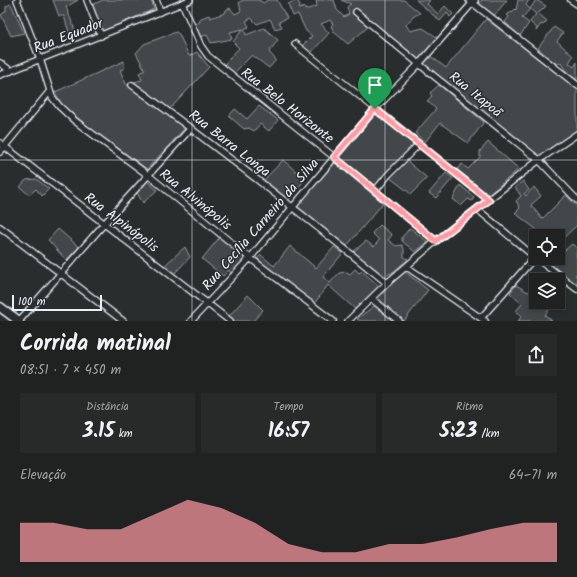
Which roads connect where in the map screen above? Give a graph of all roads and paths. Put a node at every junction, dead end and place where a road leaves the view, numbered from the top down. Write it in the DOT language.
graph roads {
  1 [pos="17,0"];
  2 [pos="87,0"];
  3 [pos="156,0"];
  4 [pos="190,0"];
  5 [pos="571,0"];
  6 [pos="472,1"];
  7 [pos="182,3"];
  8 [pos="577,4"];
  9 [pos="160,11"];
  10 [pos="356,12"];
  11 [pos="101,36"];
  12 [pos="295,44"];
  13 [pos="40,58"];
  14 [pos="0,63"];
  15 [pos="418,64"];
  16 [pos="11,71"];
  17 [pos="0,75"];
  18 [pos="132,85"];
  19 [pos="577,85"];
  20 [pos="50,91"];
  21 [pos="375,109"];
  22 [pos="191,128"];
  23 [pos="577,134"];
  24 [pos="418,144"];
  25 [pos="2,145"];
  26 [pos="0,152"];
  27 [pos="334,157"];
  28 [pos="539,160"];
  29 [pos="148,175"];
  30 [pos="375,191"];
  31 [pos="489,200"];
  32 [pos="577,200"];
  33 [pos="292,206"];
  34 [pos="477,209"];
  35 [pos="104,224"];
  36 [pos="0,227"];
  37 [pos="436,241"];
  38 [pos="529,252"];
  39 [pos="250,258"];
  40 [pos="530,265"];
  41 [pos="545,265"];
  42 [pos="407,267"];
  43 [pos="60,274"];
  44 [pos="387,283"];
  45 [pos="577,289"];
  46 [pos="372,299"];
  47 [pos="208,303"];
  48 [pos="0,307"];
  49 [pos="483,320"];
  50 [pos="19,321"];
  51 [pos="122,321"];
  52 [pos="192,321"];
  53 [pos="230,321"];
  54 [pos="333,321"];
  55 [pos="348,321"];
  56 [pos="399,321"];
  1 -- 13 [label="street, Rua Alvinópolis"];
  2 -- 11 [label="street"];
  3 -- 9 [label="street"];
  4 -- 7 [label="street, Rua Equador"];
  5 -- 8 [label="street"];
  6 -- 15 [label="street, Rua Cecília Carneiro da Silva"];
  6 -- 19 [label="street"];
  7 -- 9 [label="street, Rua Equador"];
  7 -- 27 [label="street, Rua Belo Horizonte"];
  9 -- 11 [label="street, Rua Equador"];
  10 -- 15 [label="street, Rua Itapoã"];
  11 -- 13 [label="street, Rua Equador"];
  12 -- 21 [label="street"];
  13 -- 16 [label="street, Rua Equador"];
  13 -- 20 [label="street, Rua Alvinópolis"];
  14 -- 16 [label="street"];
  15 -- 21 [label="street, Rua Cecília Carneiro da Silva"];
  15 -- 28 [label="street, Rua Itapoã"];
  16 -- 17 [label="street, Rua Equador"];
  18 -- 22 [label="street, Rua Barra Longa"];
  20 -- 25 [label="street"];
  20 -- 29 [label="street, Rua Alvinópolis"];
  21 -- 24 [label="street"];
  21 -- 27 [label="street, Rua Cecília Carneiro da Silva"];
  22 -- 29 [label="street"];
  22 -- 33 [label="street, Rua Barra Longa"];
  23 -- 28 [label="street"];
  24 -- 30 [label="street"];
  24 -- 31 [label="street"];
  25 -- 26 [label="street"];
  25 -- 35 [label="street, Rua Alpinópolis"];
  27 -- 30 [label="street, Rua Belo Horizonte"];
  27 -- 33 [label="street, Rua Cecília Carneiro da Silva"];
  28 -- 31 [label="street"];
  28 -- 32 [label="street, Rua Itapoã"];
  29 -- 35 [label="street"];
  29 -- 39 [label="street, Rua Alvinópolis"];
  30 -- 37 [label="street, Rua Belo Horizonte"];
  31 -- 34 [label="street"];
  33 -- 39 [label="street, Rua Cecília Carneiro da Silva"];
  33 -- 44 [label="street, Rua Barra Longa"];
  34 -- 37 [label="street"];
  34 -- 38 [label="street"];
  35 -- 43 [label="street"];
  35 -- 47 [label="street, Rua Alpinópolis"];
  36 -- 43 [label="street"];
  37 -- 42 [label="street"];
  39 -- 47 [label="street, Rua Cecília Carneiro da Silva"];
  39 -- 54 [label="street, Rua Alvinópolis"];
  40 -- 49 [label="street"];
  41 -- 45 [label="street"];
  42 -- 44 [label="street"];
  42 -- 49 [label="street"];
  43 -- 50 [label="street"];
  43 -- 51 [label="street"];
  44 -- 46 [label="street"];
  46 -- 55 [label="street"];
  46 -- 56 [label="street"];
  47 -- 52 [label="street, Rua Cecília Carneiro da Silva"];
  47 -- 53 [label="street, Rua Alpinópolis"];
  48 -- 50 [label="main road"];
}
